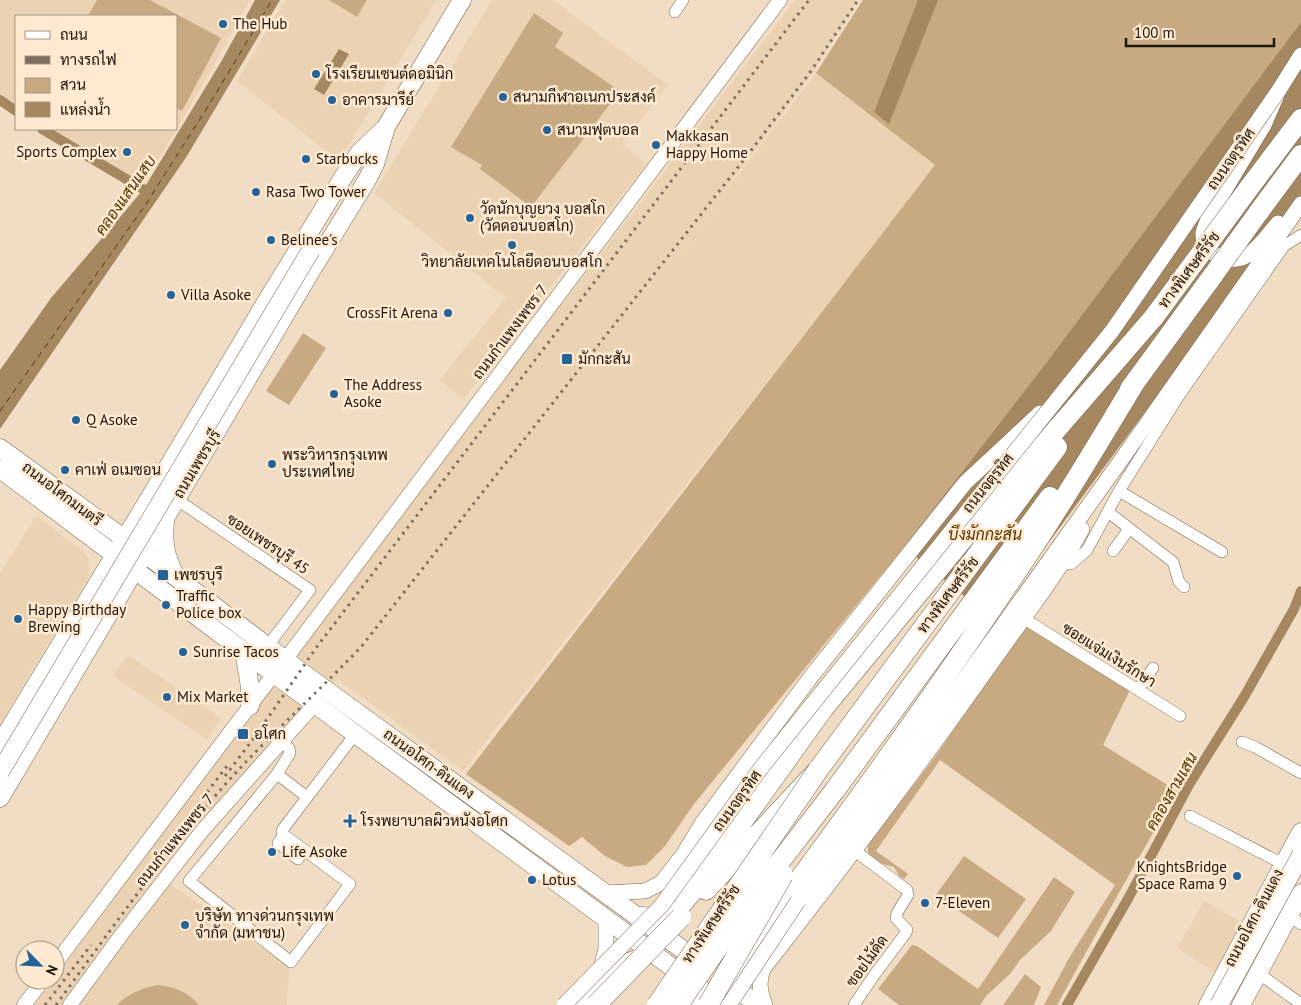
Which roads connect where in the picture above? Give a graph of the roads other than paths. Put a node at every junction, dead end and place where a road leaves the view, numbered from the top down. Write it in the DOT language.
graph roads {
  1 [pos="462,0"];
  2 [pos="683,0"];
  3 [pos="780,0"];
  4 [pos="675,12"];
  5 [pos="1301,55"];
  6 [pos="1279,90"];
  7 [pos="1301,118"];
  8 [pos="386,127"];
  9 [pos="1301,155"];
  10 [pos="1301,198"];
  11 [pos="1301,204"];
  12 [pos="1301,235"];
  13 [pos="1154,317"];
  14 [pos="1137,379"];
  15 [pos="1057,397"];
  16 [pos="0,448"];
  17 [pos="180,448"];
  18 [pos="1119,462"];
  19 [pos="199,463"];
  20 [pos="0,469"];
  21 [pos="1119,491"];
  22 [pos="176,499"];
  23 [pos="146,504"];
  24 [pos="1108,512"];
  25 [pos="166,518"];
  26 [pos="92,527"];
  27 [pos="1129,529"];
  28 [pos="124,540"];
  29 [pos="1113,551"];
  30 [pos="1222,552"];
  31 [pos="144,554"];
  32 [pos="114,555"];
  33 [pos="1062,562"];
  34 [pos="134,568"];
  35 [pos="176,578"];
  36 [pos="96,585"];
  37 [pos="1184,587"];
  38 [pos="118,597"];
  39 [pos="178,601"];
  40 [pos="1023,618"];
  41 [pos="267,647"];
  42 [pos="58,650"];
  43 [pos="244,651"];
  44 [pos="285,660"];
  45 [pos="80,662"];
  46 [pos="1153,668"];
  47 [pos="274,674"];
  48 [pos="1138,690"];
  49 [pos="315,704"];
  50 [pos="250,706"];
  51 [pos="1180,716"];
  52 [pos="356,733"];
  53 [pos="280,742"];
  54 [pos="1242,742"];
  55 [pos="0,744"];
  56 [pos="818,770"];
  57 [pos="0,772"];
  58 [pos="1301,773"];
  59 [pos="277,774"];
  60 [pos="835,790"];
  61 [pos="307,797"];
  62 [pos="0,798"];
  63 [pos="1190,816"];
  64 [pos="1301,832"];
  65 [pos="855,851"];
  66 [pos="1301,855"];
  67 [pos="1283,864"];
  68 [pos="1301,877"];
  69 [pos="605,893"];
  70 [pos="1301,893"];
  71 [pos="639,917"];
  72 [pos="606,919"];
  73 [pos="1295,920"];
  74 [pos="65,951"];
  75 [pos="650,951"];
  76 [pos="1258,973"];
  77 [pos="1222,979"];
  78 [pos="35,990"];
  79 [pos="596,995"];
  80 [pos="1244,999"];
  81 [pos="722,1001"];
  82 [pos="1301,1004"];
  83 [pos="24,1005"];
  84 [pos="70,1005"];
  85 [pos="564,1005"];
  86 [pos="577,1005"];
  87 [pos="657,1005"];
  88 [pos="678,1005"];
  89 [pos="692,1005"];
  90 [pos="758,1005"];
  91 [pos="765,1005"];
  92 [pos="854,1005"];
  93 [pos="1208,1005"];
  94 [pos="1219,1005"];
  95 [pos="1232,1005"];
  1 -- 8 [label="main road, ถนนเพชรบุรี"];
  2 -- 4 [label="street"];
  3 -- 44 [label="street, ถนนกำแพงเพชร 7"];
  5 -- 6 [label="main road, ถนนจตุรทิศ"];
  6 -- 10 [label="main road, bridge"];
  6 -- 15 [label="main road, ถนนจตุรทิศ, bridge"];
  7 -- 13 [label="highway, ทางพิเศษศรีรัช, bridge"];
  8 -- 17 [label="main road, ถนนเพชรบุรี"];
  8 -- 19 [label="main road, ถนนเพชรบุรี"];
  8 -- 57 [label="main road, ถนนเพชรบุรี, bridge"];
  9 -- 14 [label="highway, ทางพิเศษศรีรัช, bridge"];
  11 -- 18 [label="main road"];
  12 -- 21 [label="street"];
  13 -- 56 [label="highway, ทางพิเศษศรีรัช"];
  13 -- 71 [label="highway"];
  14 -- 60 [label="highway, ทางพิเศษศรีรัช"];
  14 -- 81 [label="highway"];
  15 -- 69 [label="main road, bridge"];
  15 -- 85 [label="main road, ถนนจตุรทิศ, bridge"];
  16 -- 26 [label="main road, ถนนอโศกมนตรี"];
  17 -- 19 [label="main road"];
  17 -- 23 [label="main road, ถนนเพชรบุรี"];
  18 -- 33 [label="main road"];
  18 -- 81 [label="main road, bridge"];
  19 -- 22 [label="main road, ถนนเพชรบุรี"];
  20 -- 26 [label="main road, ถนนอโศกมนตรี"];
  21 -- 24 [label="street"];
  21 -- 30 [label="street"];
  22 -- 25 [label="main road, ถนนเพชรบุรี"];
  22 -- 41 [label="street, ซอยเพชรบุรี 45"];
  23 -- 26 [label="main road"];
  23 -- 28 [label="main road, ถนนเพชรบุรี"];
  24 -- 27 [label="street"];
  24 -- 33 [label="street"];
  25 -- 31 [label="main road, ถนนเพชรบุรี"];
  25 -- 35 [label="main road"];
  26 -- 28 [label="main road, ถนนอโศกมนตรี"];
  26 -- 32 [label="main road, ถนนอโศกมนตรี"];
  26 -- 36 [label="main road"];
  27 -- 29 [label="street"];
  27 -- 37 [label="street"];
  28 -- 31 [label="main road, ถนนอโศก-ดินแดง"];
  28 -- 32 [label="main road, ถนนเพชรบุรี"];
  31 -- 34 [label="main road, ถนนเพชรบุรี"];
  31 -- 35 [label="main road, ถนนอโศก-ดินแดง"];
  32 -- 34 [label="main road, ถนนอโศก-ดินแดง"];
  32 -- 36 [label="main road, ถนนเพชรบุรี"];
  33 -- 40 [label="main road"];
  34 -- 38 [label="main road, ถนนเพชรบุรี"];
  34 -- 39 [label="main road, ถนนอโศก-ดินแดง"];
  35 -- 41 [label="main road, ถนนอโศก-ดินแดง"];
  36 -- 42 [label="main road, ถนนเพชรบุรี"];
  38 -- 39 [label="main road"];
  38 -- 45 [label="main road, ถนนเพชรบุรี"];
  39 -- 43 [label="main road, ถนนอโศก-ดินแดง"];
  40 -- 48 [label="street, ซอยแจ่มเงินรักษา"];
  40 -- 65 [label="main road"];
  41 -- 44 [label="main road, ถนนอโศก-ดินแดง"];
  42 -- 45 [label="main road"];
  42 -- 55 [label="main road, ถนนเพชรบุรี"];
  43 -- 47 [label="main road, ถนนอโศก-ดินแดง"];
  43 -- 50 [label="main road"];
  44 -- 69 [label="main road, ถนนอโศก-ดินแดง"];
  45 -- 62 [label="main road, ถนนเพชรบุรี"];
  46 -- 48 [label="street"];
  47 -- 49 [label="main road, ถนนอโศก-ดินแดง"];
  47 -- 50 [label="street, ถนนกำแพงเพชร 7"];
  48 -- 51 [label="street, ซอยแจ่มเงินรักษา"];
  49 -- 52 [label="main road, ถนนอโศก-ดินแดง"];
  49 -- 53 [label="street, ถนนกำแพงเพชร 7"];
  50 -- 74 [label="street, ถนนกำแพงเพชร 7"];
  52 -- 61 [label="street"];
  52 -- 72 [label="main road, ถนนอโศก-ดินแดง"];
  53 -- 59 [label="street"];
  53 -- 84 [label="street, ถนนกำแพงเพชร 7"];
  54 -- 58 [label="street"];
  56 -- 79 [label="highway, bridge"];
  56 -- 87 [label="highway, ทางพิเศษศรีรัช, bridge"];
  59 -- 61 [label="street"];
  59 -- 61 [label="street"];
  60 -- 81 [label="highway, bridge"];
  60 -- 88 [label="highway, ทางพิเศษศรีรัช, bridge"];
  63 -- 67 [label="street"];
  64 -- 67 [label="main road, ถนนอโศก-ดินแดง"];
  65 -- 91 [label="main road"];
  65 -- 92 [label="street, ซอยไม้ดัด"];
  66 -- 94 [label="main road, ถนนอโศก-ดินแดง, bridge"];
  67 -- 77 [label="main road, ถนนอโศก-ดินแดง"];
  68 -- 95 [label="main road, ถนนอโศก-ดินแดง"];
  69 -- 71 [label="main road, ถนนอโศก-ดินแดง"];
  70 -- 73 [label="main road, ถนนอโศก-ดินแดง"];
  71 -- 81 [label="main road, ถนนอโศก-ดินแดง"];
  72 -- 75 [label="main road, ถนนอโศก-ดินแดง"];
  72 -- 79 [label="main road"];
  73 -- 76 [label="main road, ถนนอโศก-ดินแดง"];
  75 -- 79 [label="main road"];
  75 -- 81 [label="main road, ถนนอโศก-ดินแดง"];
  76 -- 80 [label="main road, ถนนอโศก-ดินแดง"];
  76 -- 82 [label="street"];
  77 -- 80 [label="main road"];
  77 -- 93 [label="main road, ถนนอโศก-ดินแดง"];
  78 -- 83 [label="street"];
  79 -- 86 [label="main road"];
  81 -- 89 [label="main road"];
  81 -- 90 [label="main road, ถนนอโศก-ดินแดง"];
}
